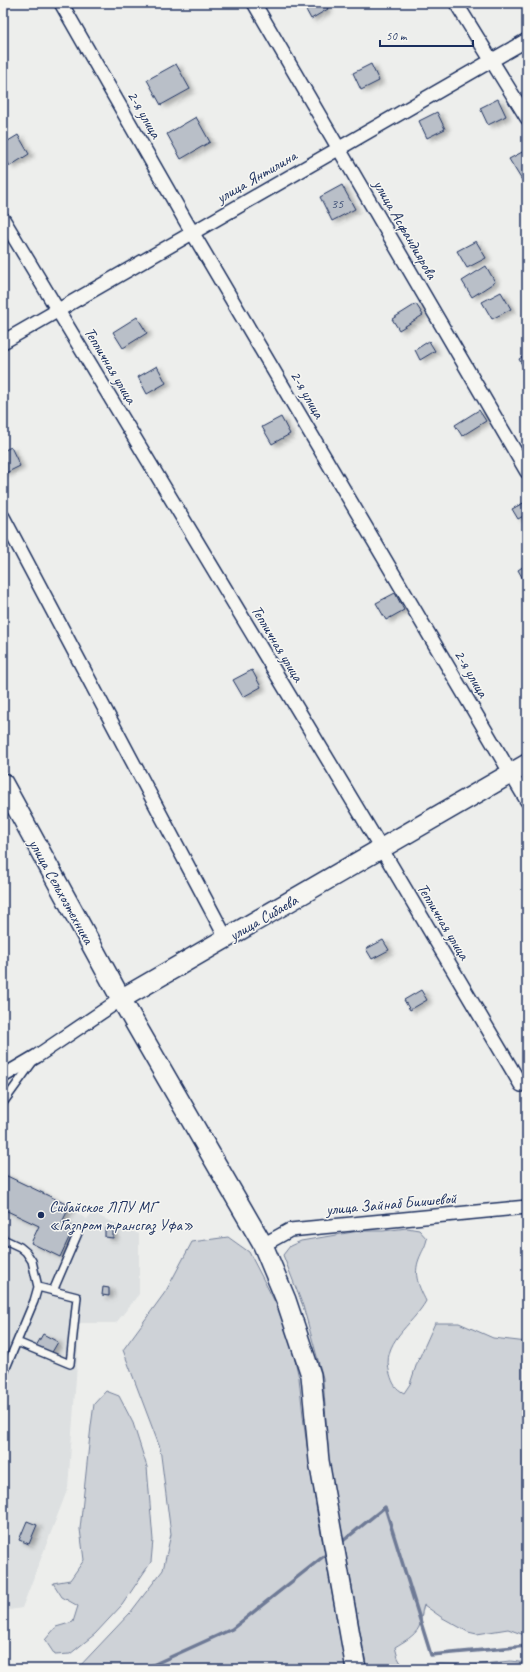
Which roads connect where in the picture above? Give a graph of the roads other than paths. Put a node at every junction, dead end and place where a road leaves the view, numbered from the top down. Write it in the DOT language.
graph roads {
  1 [pos="61,3"];
  2 [pos="254,3"];
  3 [pos="456,3"];
  4 [pos="527,40"];
  5 [pos="492,60"];
  6 [pos="527,118"];
  7 [pos="339,148"];
  8 [pos="3,219"];
  9 [pos="193,233"];
  10 [pos="58,310"];
  11 [pos="3,342"];
  12 [pos="527,472"];
  13 [pos="3,516"];
  14 [pos="519,769"];
  15 [pos="3,783"];
  16 [pos="527,801"];
  17 [pos="381,848"];
  18 [pos="226,938"];
  19 [pos="121,999"];
  20 [pos="37,1056"];
  21 [pos="3,1076"];
  22 [pos="522,1085"];
  23 [pos="3,1103"];
  24 [pos="527,1207"];
  25 [pos="78,1233"];
  26 [pos="3,1239"];
  27 [pos="262,1245"];
  28 [pos="38,1286"];
  29 [pos="53,1291"];
  30 [pos="17,1342"];
  31 [pos="3,1375"];
  32 [pos="356,1669"];
  1 -- 9 [label="street, 2-я улица"];
  2 -- 7 [label="street, улица Асфандиярова"];
  3 -- 5 [label="street"];
  4 -- 5 [label="street, улица Янтилина"];
  5 -- 6 [label="street"];
  5 -- 7 [label="street, улица Янтилина"];
  7 -- 9 [label="street, улица Янтилина"];
  7 -- 12 [label="street, улица Асфандиярова"];
  8 -- 10 [label="street, Тепличная улица"];
  9 -- 10 [label="street, улица Янтилина"];
  9 -- 14 [label="street, 2-я улица"];
  10 -- 11 [label="street, улица Янтилина"];
  10 -- 17 [label="street, Тепличная улица"];
  13 -- 18 [label="street"];
  14 -- 16 [label="street, 2-я улица"];
  14 -- 17 [label="street, улица Сибаева"];
  15 -- 19 [label="street, улица Сельхозтехника"];
  17 -- 18 [label="street, улица Сибаева"];
  17 -- 22 [label="street, Тепличная улица"];
  18 -- 19 [label="street, улица Сибаева"];
  19 -- 20 [label="street, улица Сибаева"];
  19 -- 27 [label="street, улица Сельхозтехника"];
  20 -- 21 [label="street, улица Сибаева"];
  20 -- 23 [label="lane"];
  24 -- 27 [label="street, улица Зайнаб Биишевой"];
  25 -- 29 [label="lane"];
  26 -- 28 [label="lane"];
  27 -- 32 [label="street, улица Сельхозтехника"];
  28 -- 29 [label="lane"];
  28 -- 30 [label="lane"];
  29 -- 30 [label="lane"];
  30 -- 31 [label="lane"];
}
